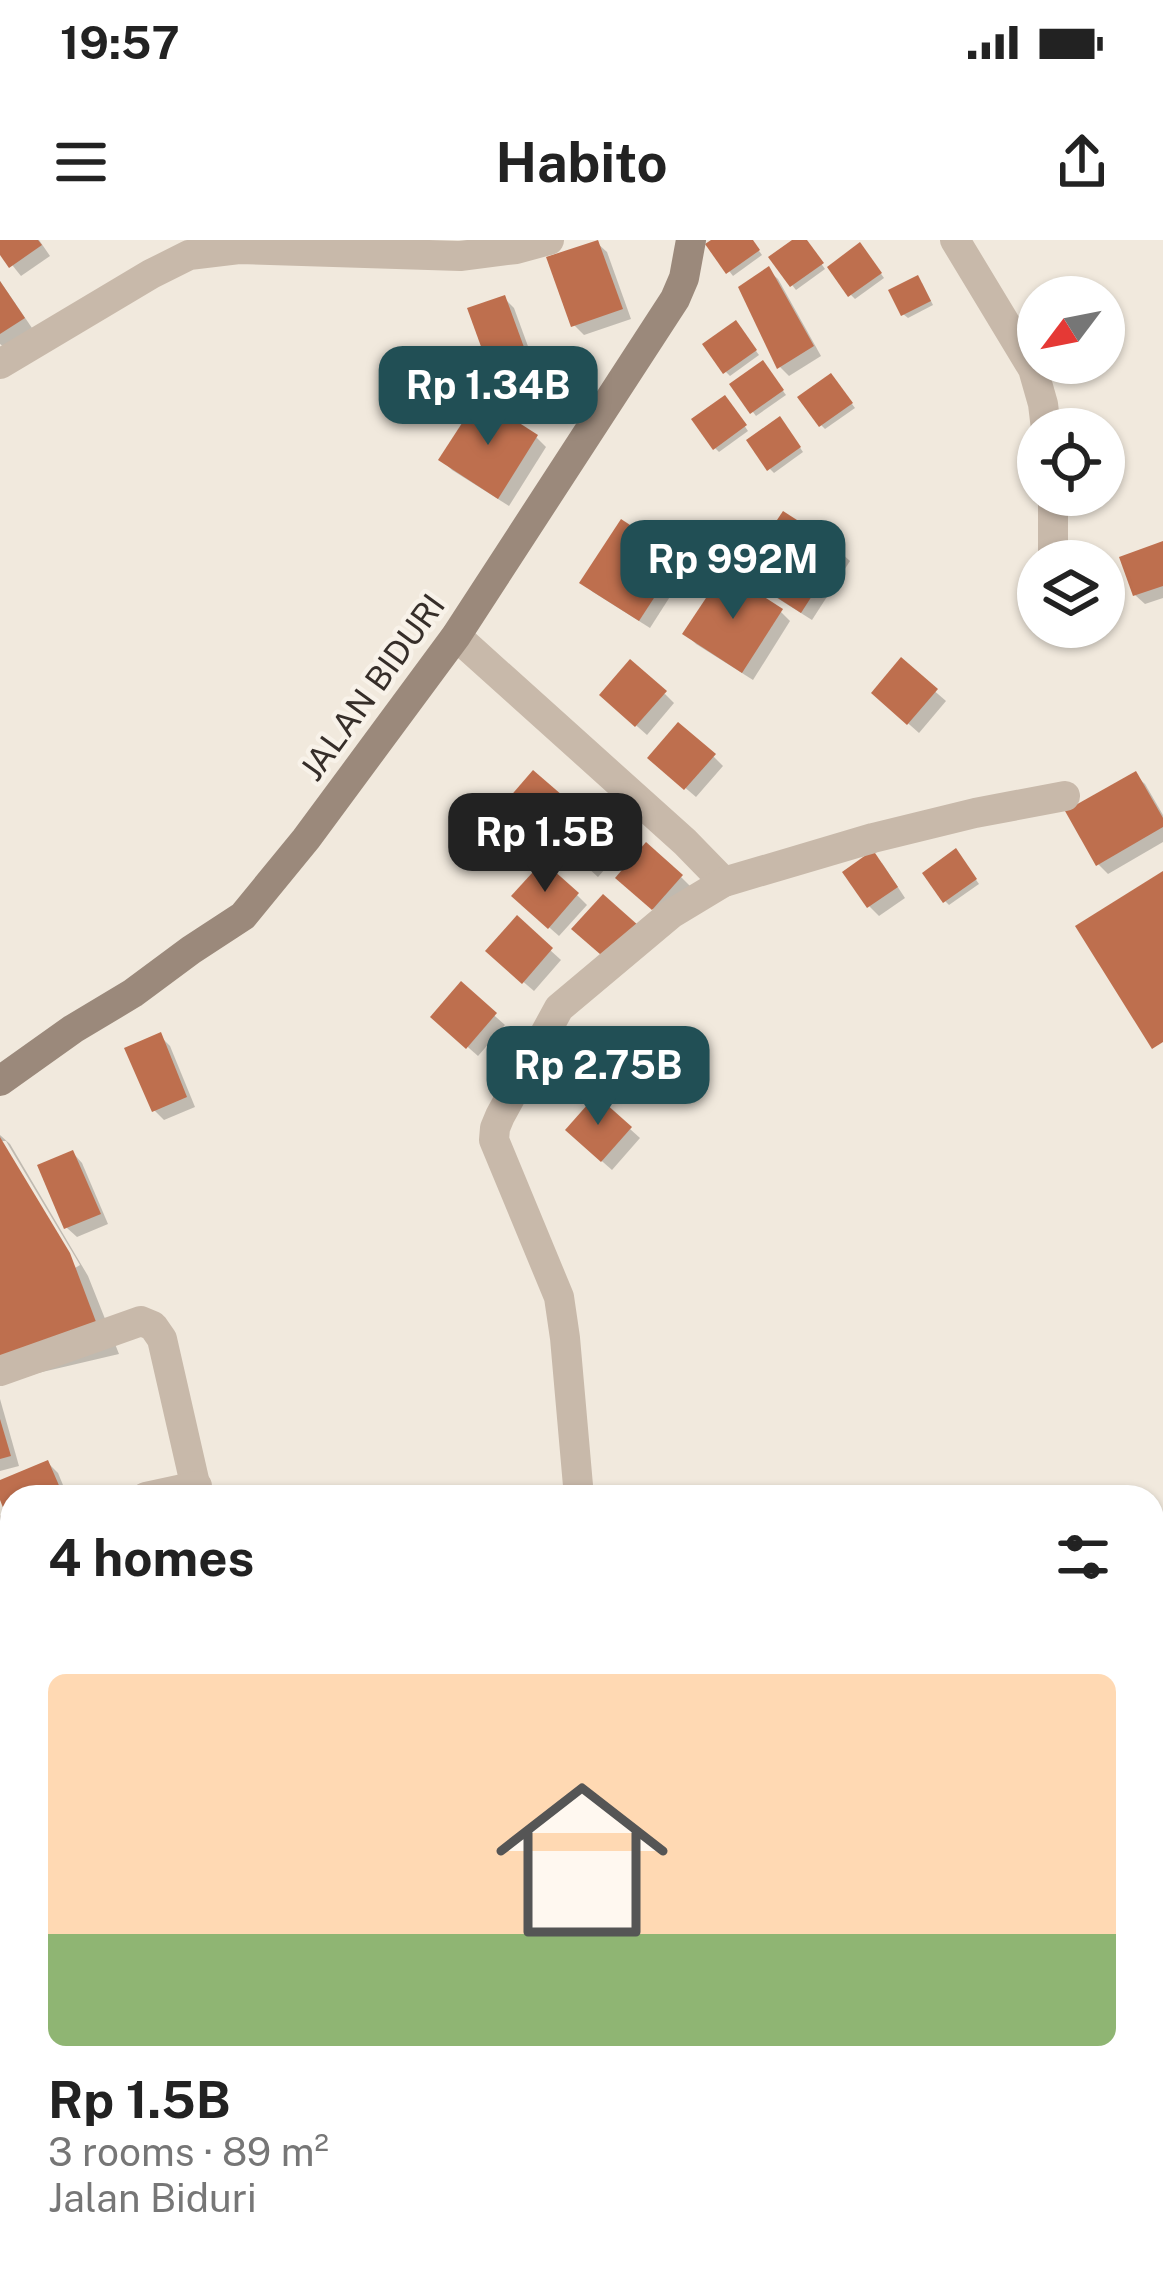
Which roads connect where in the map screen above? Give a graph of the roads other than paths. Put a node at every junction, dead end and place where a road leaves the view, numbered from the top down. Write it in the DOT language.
graph roads {
  1 [pos="549,240"];
  2 [pos="691,240"];
  3 [pos="955,240"];
  4 [pos="234,244"];
  5 [pos="0,364"];
  6 [pos="1043,408"];
  7 [pos="456,636"];
  8 [pos="1065,796"];
  9 [pos="724,882"];
  10 [pos="0,1081"];
  11 [pos="0,1371"];
  12 [pos="196,1485"];
  13 [pos="578,1485"];
  1 -- 4 [label="street"];
  2 -- 7 [label="street, JALAN BIDURI"];
  3 -- 6 [label="street"];
  4 -- 5 [label="street"];
  7 -- 9 [label="street"];
  7 -- 10 [label="street, JALAN BIDURI"];
  8 -- 9 [label="street"];
  9 -- 13 [label="street"];
  11 -- 12 [label="street"];
}
